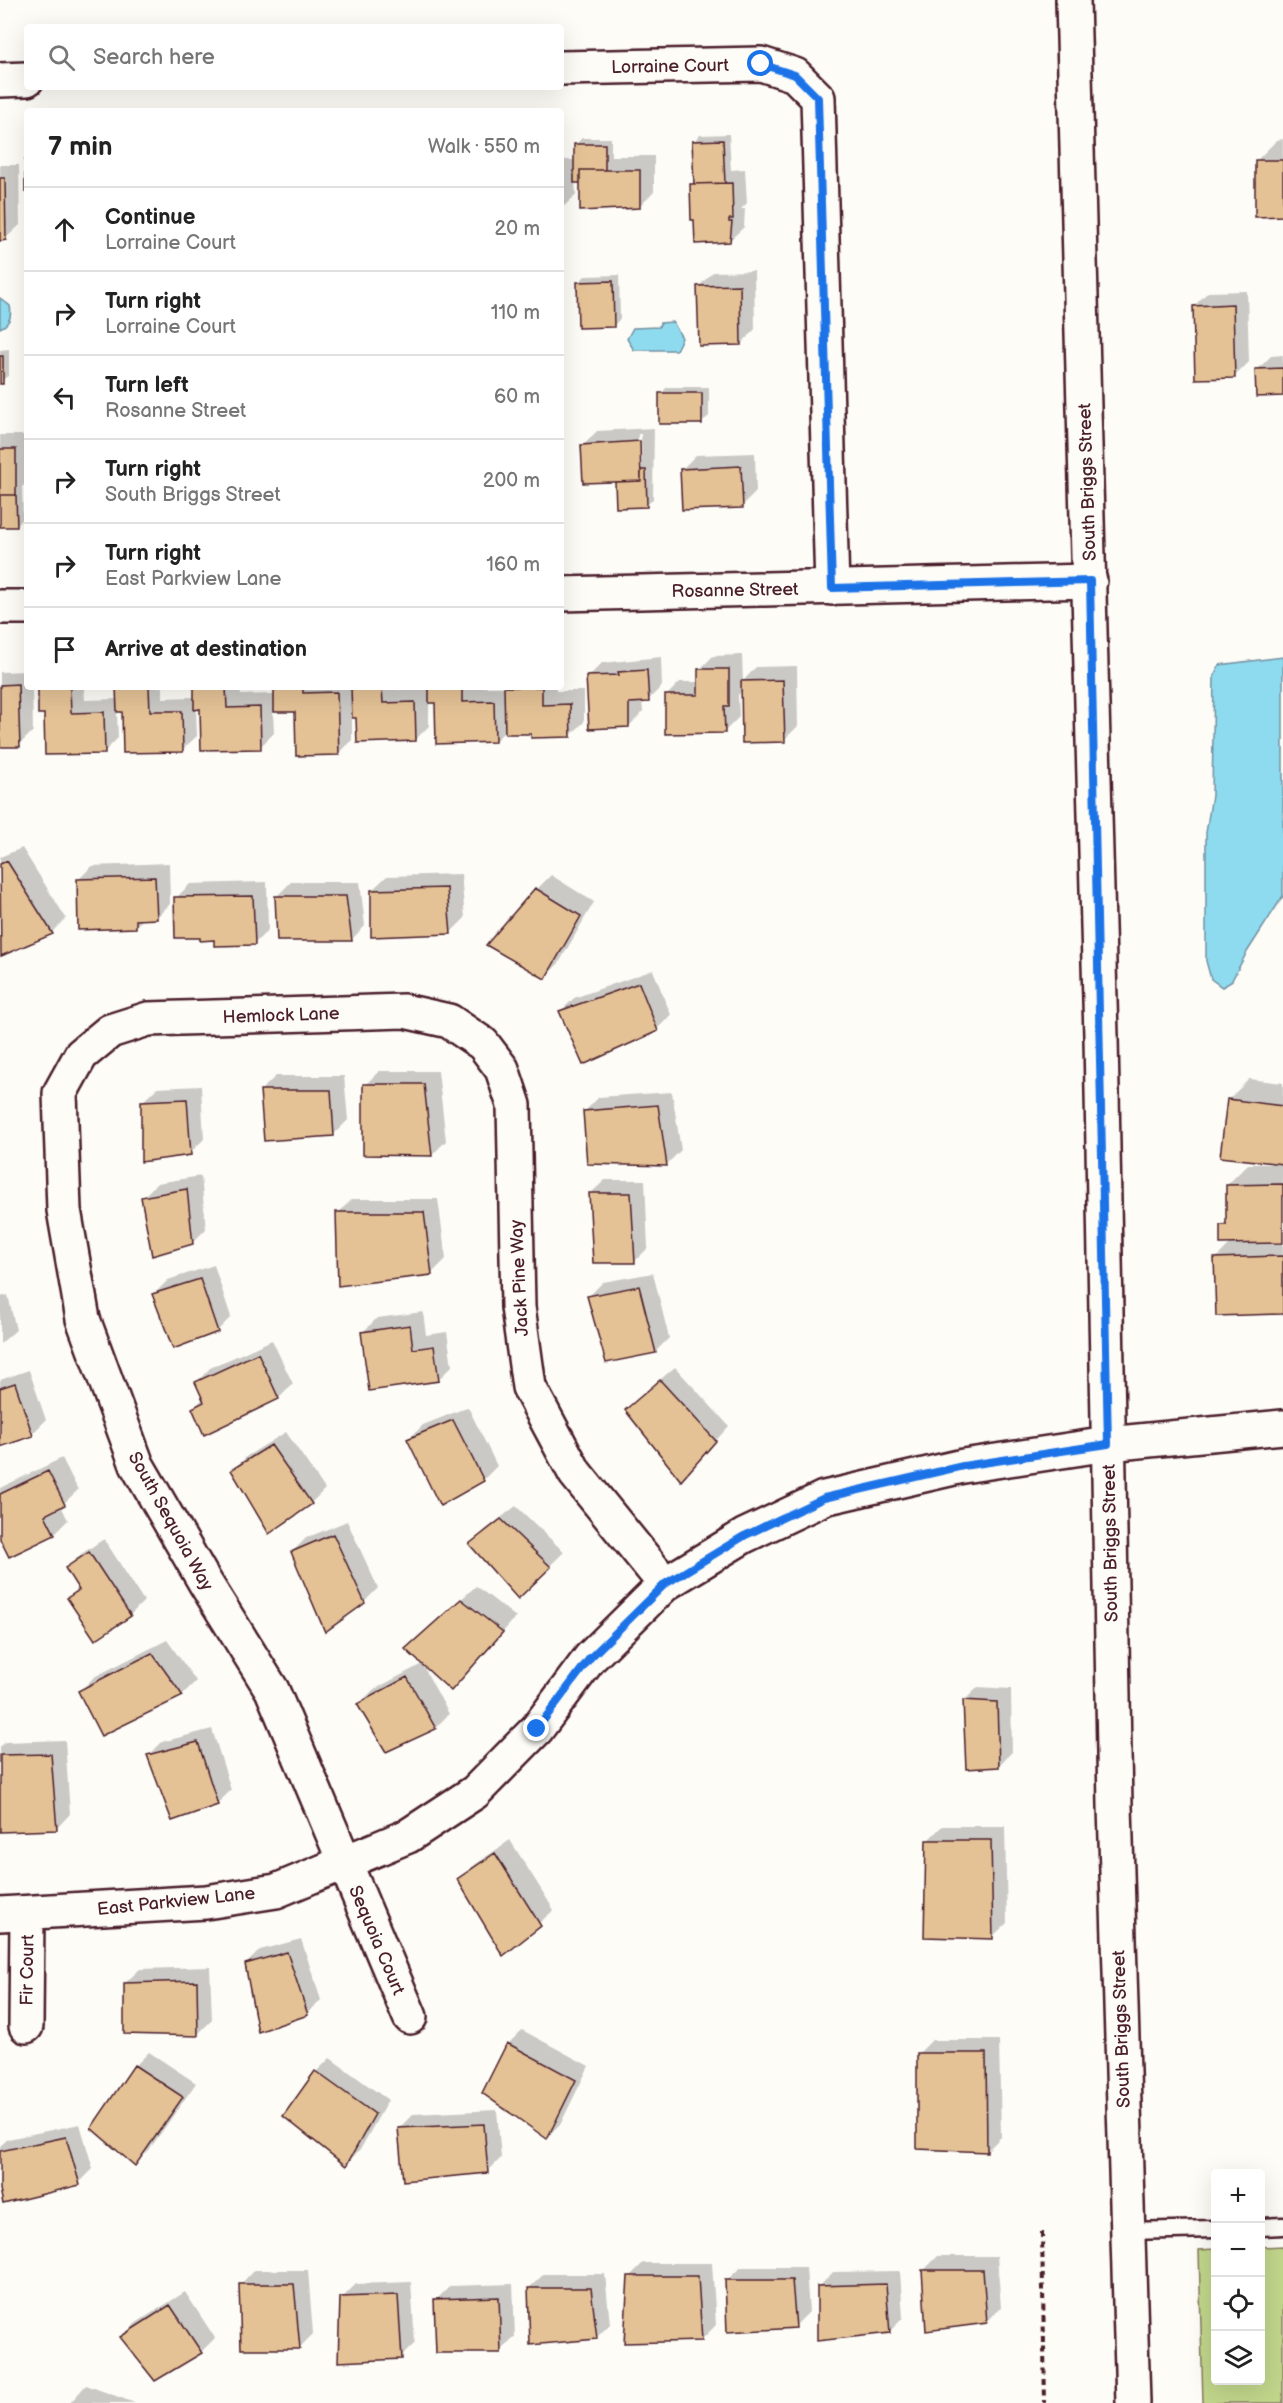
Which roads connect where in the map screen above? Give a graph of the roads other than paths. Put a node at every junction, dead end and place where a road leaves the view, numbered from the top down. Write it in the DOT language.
graph roads {
  1 [pos="1073,0"];
  2 [pos="564,68"];
  3 [pos="24,79"];
  4 [pos="0,80"];
  5 [pos="1090,581"];
  6 [pos="832,588"];
  7 [pos="564,594"];
  8 [pos="24,607"];
  9 [pos="0,608"];
  10 [pos="483,1044"];
  11 [pos="81,1055"];
  12 [pos="1283,1427"];
  13 [pos="1108,1444"];
  14 [pos="665,1584"];
  15 [pos="343,1862"];
  16 [pos="14,1914"];
  17 [pos="411,2017"];
  18 [pos="26,2026"];
  19 [pos="1283,2226"];
  20 [pos="1265,2228"];
  21 [pos="1211,2229"];
  22 [pos="1127,2231"];
  23 [pos="1133,2403"];
  1 -- 5 [label="street, South Briggs Street"];
  2 -- 6 [label="street, Lorraine Court"];
  3 -- 4 [label="street"];
  5 -- 6 [label="street, Rosanne Street"];
  5 -- 13 [label="street, South Briggs Street"];
  6 -- 7 [label="street, Rosanne Street"];
  8 -- 9 [label="street"];
  10 -- 11 [label="street, Hemlock Lane"];
  10 -- 14 [label="street, Jack Pine Way"];
  11 -- 15 [label="street, South Sequoia Way"];
  12 -- 13 [label="street, East Parkview Lane"];
  13 -- 14 [label="street, East Parkview Lane"];
  13 -- 22 [label="street, South Briggs Street"];
  14 -- 15 [label="street, East Parkview Lane"];
  15 -- 16 [label="street, East Parkview Lane"];
  15 -- 17 [label="street, Sequoia Court"];
  16 -- 18 [label="street, Fir Court"];
  19 -- 20 [label="lane"];
  21 -- 22 [label="lane"];
  22 -- 23 [label="street, South Briggs Street"];
}
